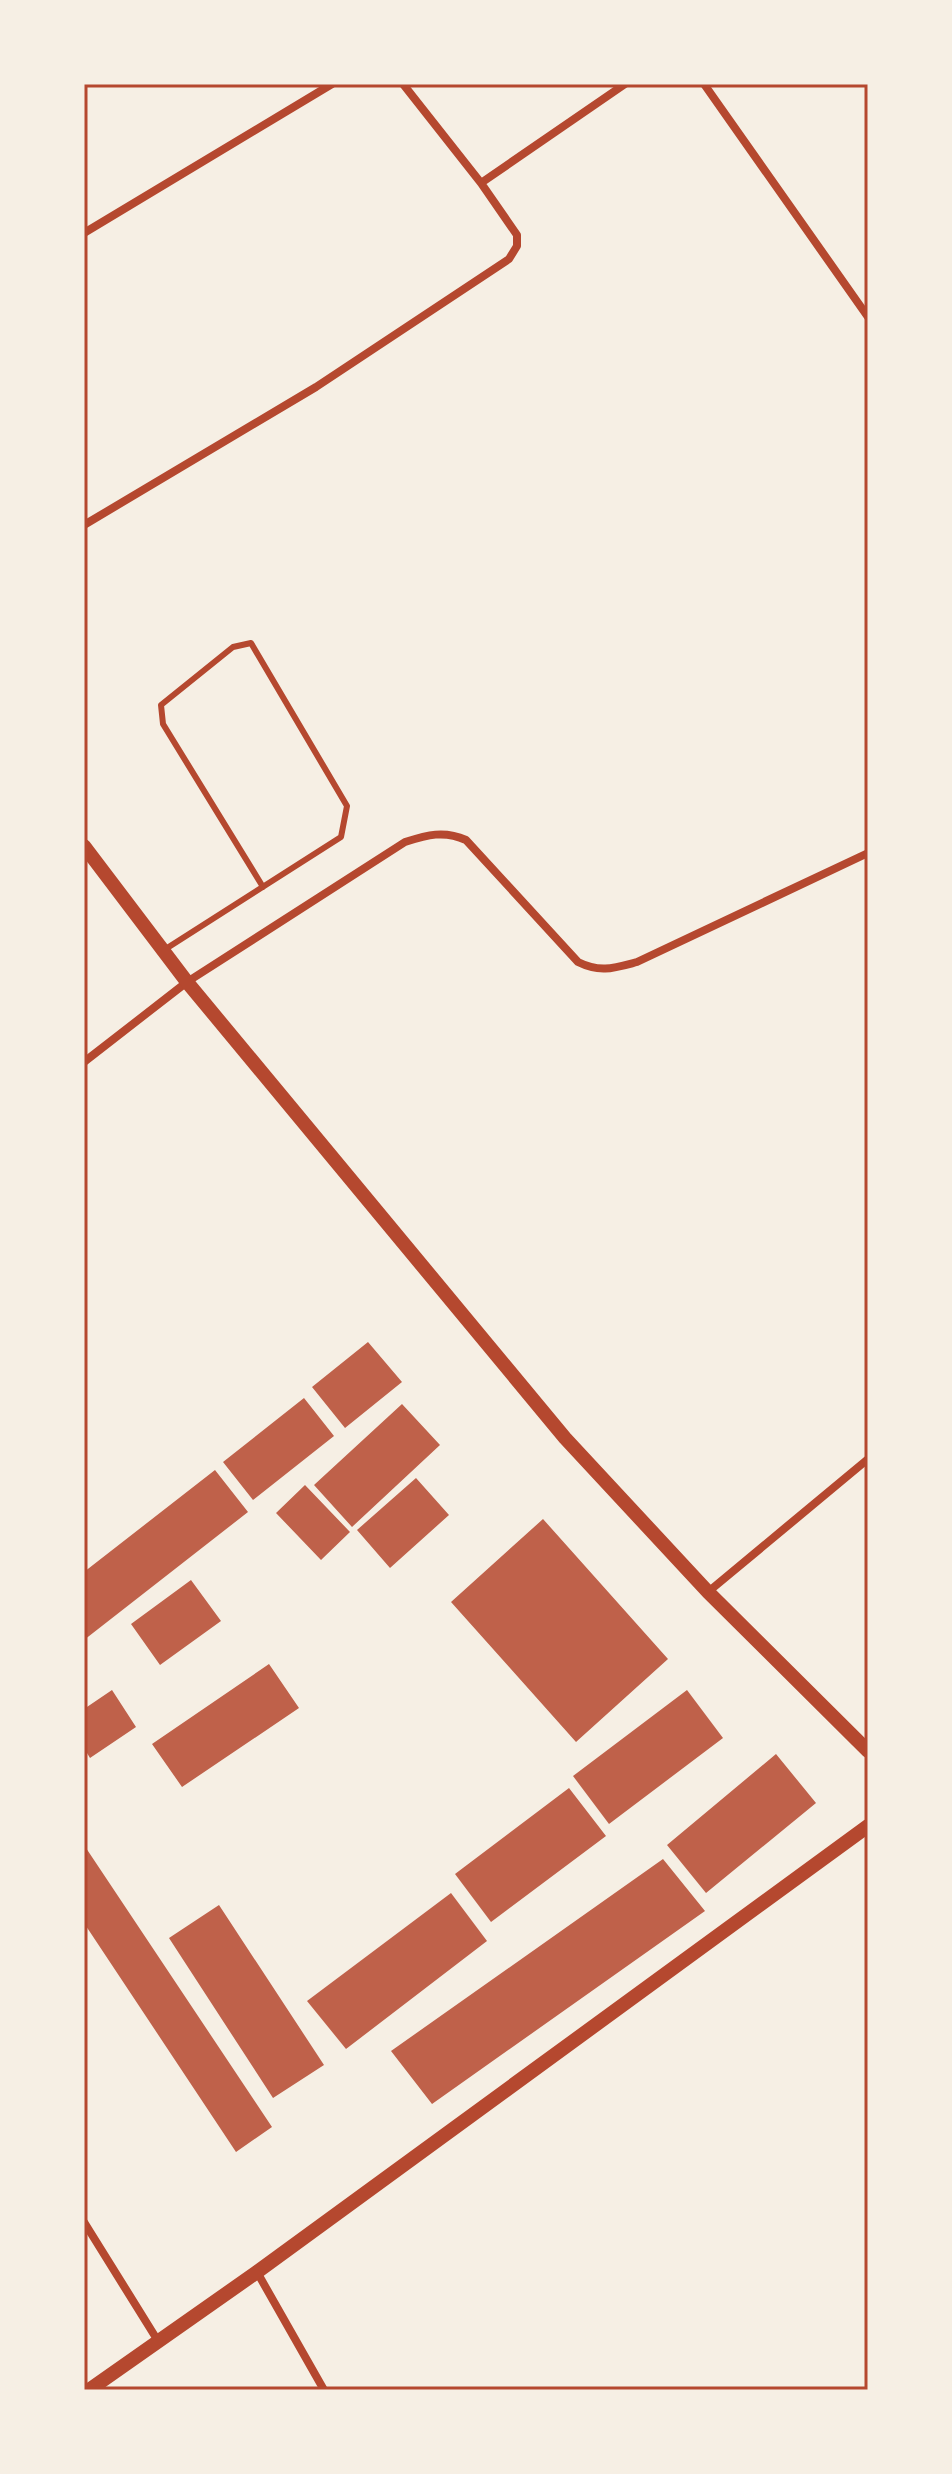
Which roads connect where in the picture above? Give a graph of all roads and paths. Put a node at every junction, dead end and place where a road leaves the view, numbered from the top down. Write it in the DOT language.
graph roads {
  1 [pos="332,84"];
  2 [pos="403,84"];
  3 [pos="625,84"];
  4 [pos="704,84"];
  5 [pos="481,183"];
  6 [pos="84,233"];
  7 [pos="868,317"];
  8 [pos="84,525"];
  9 [pos="84,846"];
  10 [pos="868,853"];
  11 [pos="263,887"];
  12 [pos="164,950"];
  13 [pos="187,982"];
  14 [pos="84,1062"];
  15 [pos="868,1459"];
  16 [pos="708,1592"];
  17 [pos="868,1751"];
  18 [pos="868,1826"];
  19 [pos="84,2222"];
  20 [pos="257,2272"];
  21 [pos="158,2341"];
  22 [pos="89,2390"];
  23 [pos="324,2390"];
  1 -- 6 [label="street"];
  2 -- 5 [label="street"];
  3 -- 5 [label="street"];
  4 -- 7 [label="street"];
  5 -- 8 [label="street"];
  9 -- 12 [label="street"];
  10 -- 13 [label="street"];
  11 -- 11 [label="lane"];
  11 -- 12 [label="lane"];
  12 -- 13 [label="street"];
  13 -- 14 [label="street"];
  13 -- 16 [label="street"];
  15 -- 16 [label="street"];
  16 -- 17 [label="street"];
  18 -- 20 [label="street"];
  19 -- 21 [label="street"];
  20 -- 21 [label="street"];
  20 -- 23 [label="street"];
  21 -- 22 [label="street"];
}
